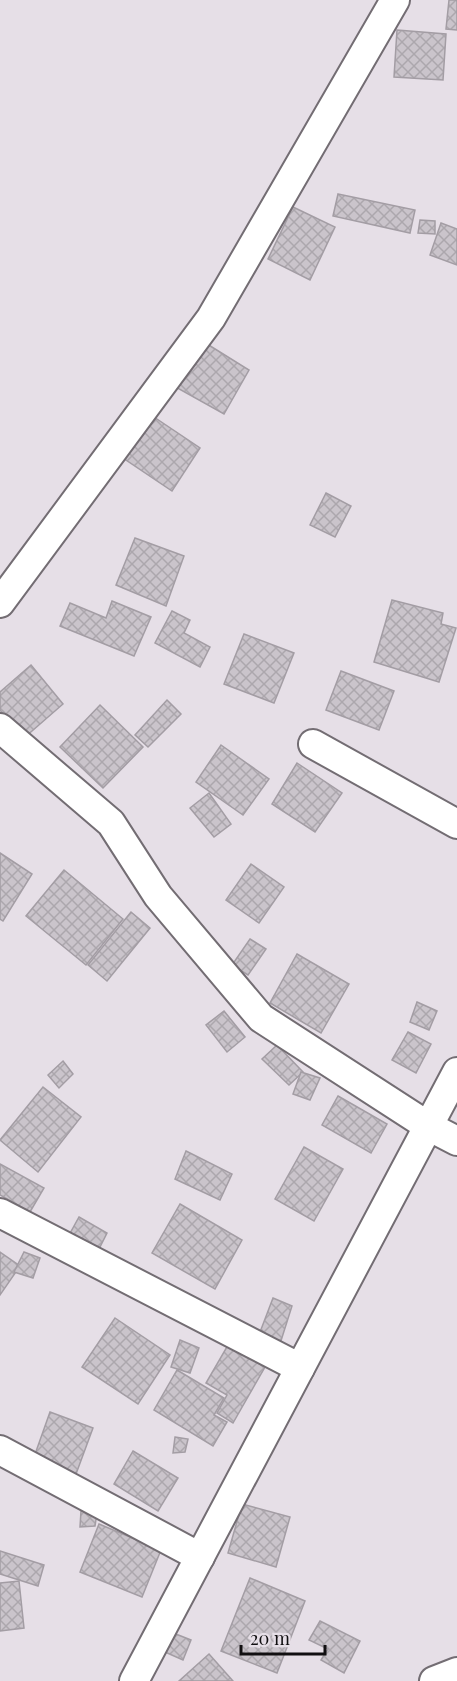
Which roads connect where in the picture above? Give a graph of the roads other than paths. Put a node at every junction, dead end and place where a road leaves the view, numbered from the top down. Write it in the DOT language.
graph roads {
  1 [pos="395,0"];
  2 [pos="0,603"];
  3 [pos="0,728"];
  4 [pos="313,744"];
  5 [pos="457,824"];
  6 [pos="457,1072"];
  7 [pos="428,1126"];
  8 [pos="457,1141"];
  9 [pos="0,1213"];
  10 [pos="300,1368"];
  11 [pos="0,1450"];
  12 [pos="200,1557"];
  13 [pos="457,1671"];
  14 [pos="134,1681"];
  15 [pos="434,1681"];
  1 -- 2 [label="street"];
  3 -- 7 [label="street"];
  4 -- 5 [label="street"];
  6 -- 7 [label="street"];
  7 -- 8 [label="street"];
  7 -- 10 [label="street"];
  9 -- 10 [label="street"];
  10 -- 12 [label="street"];
  11 -- 12 [label="street"];
  12 -- 14 [label="street"];
  13 -- 15 [label="street"];
}
